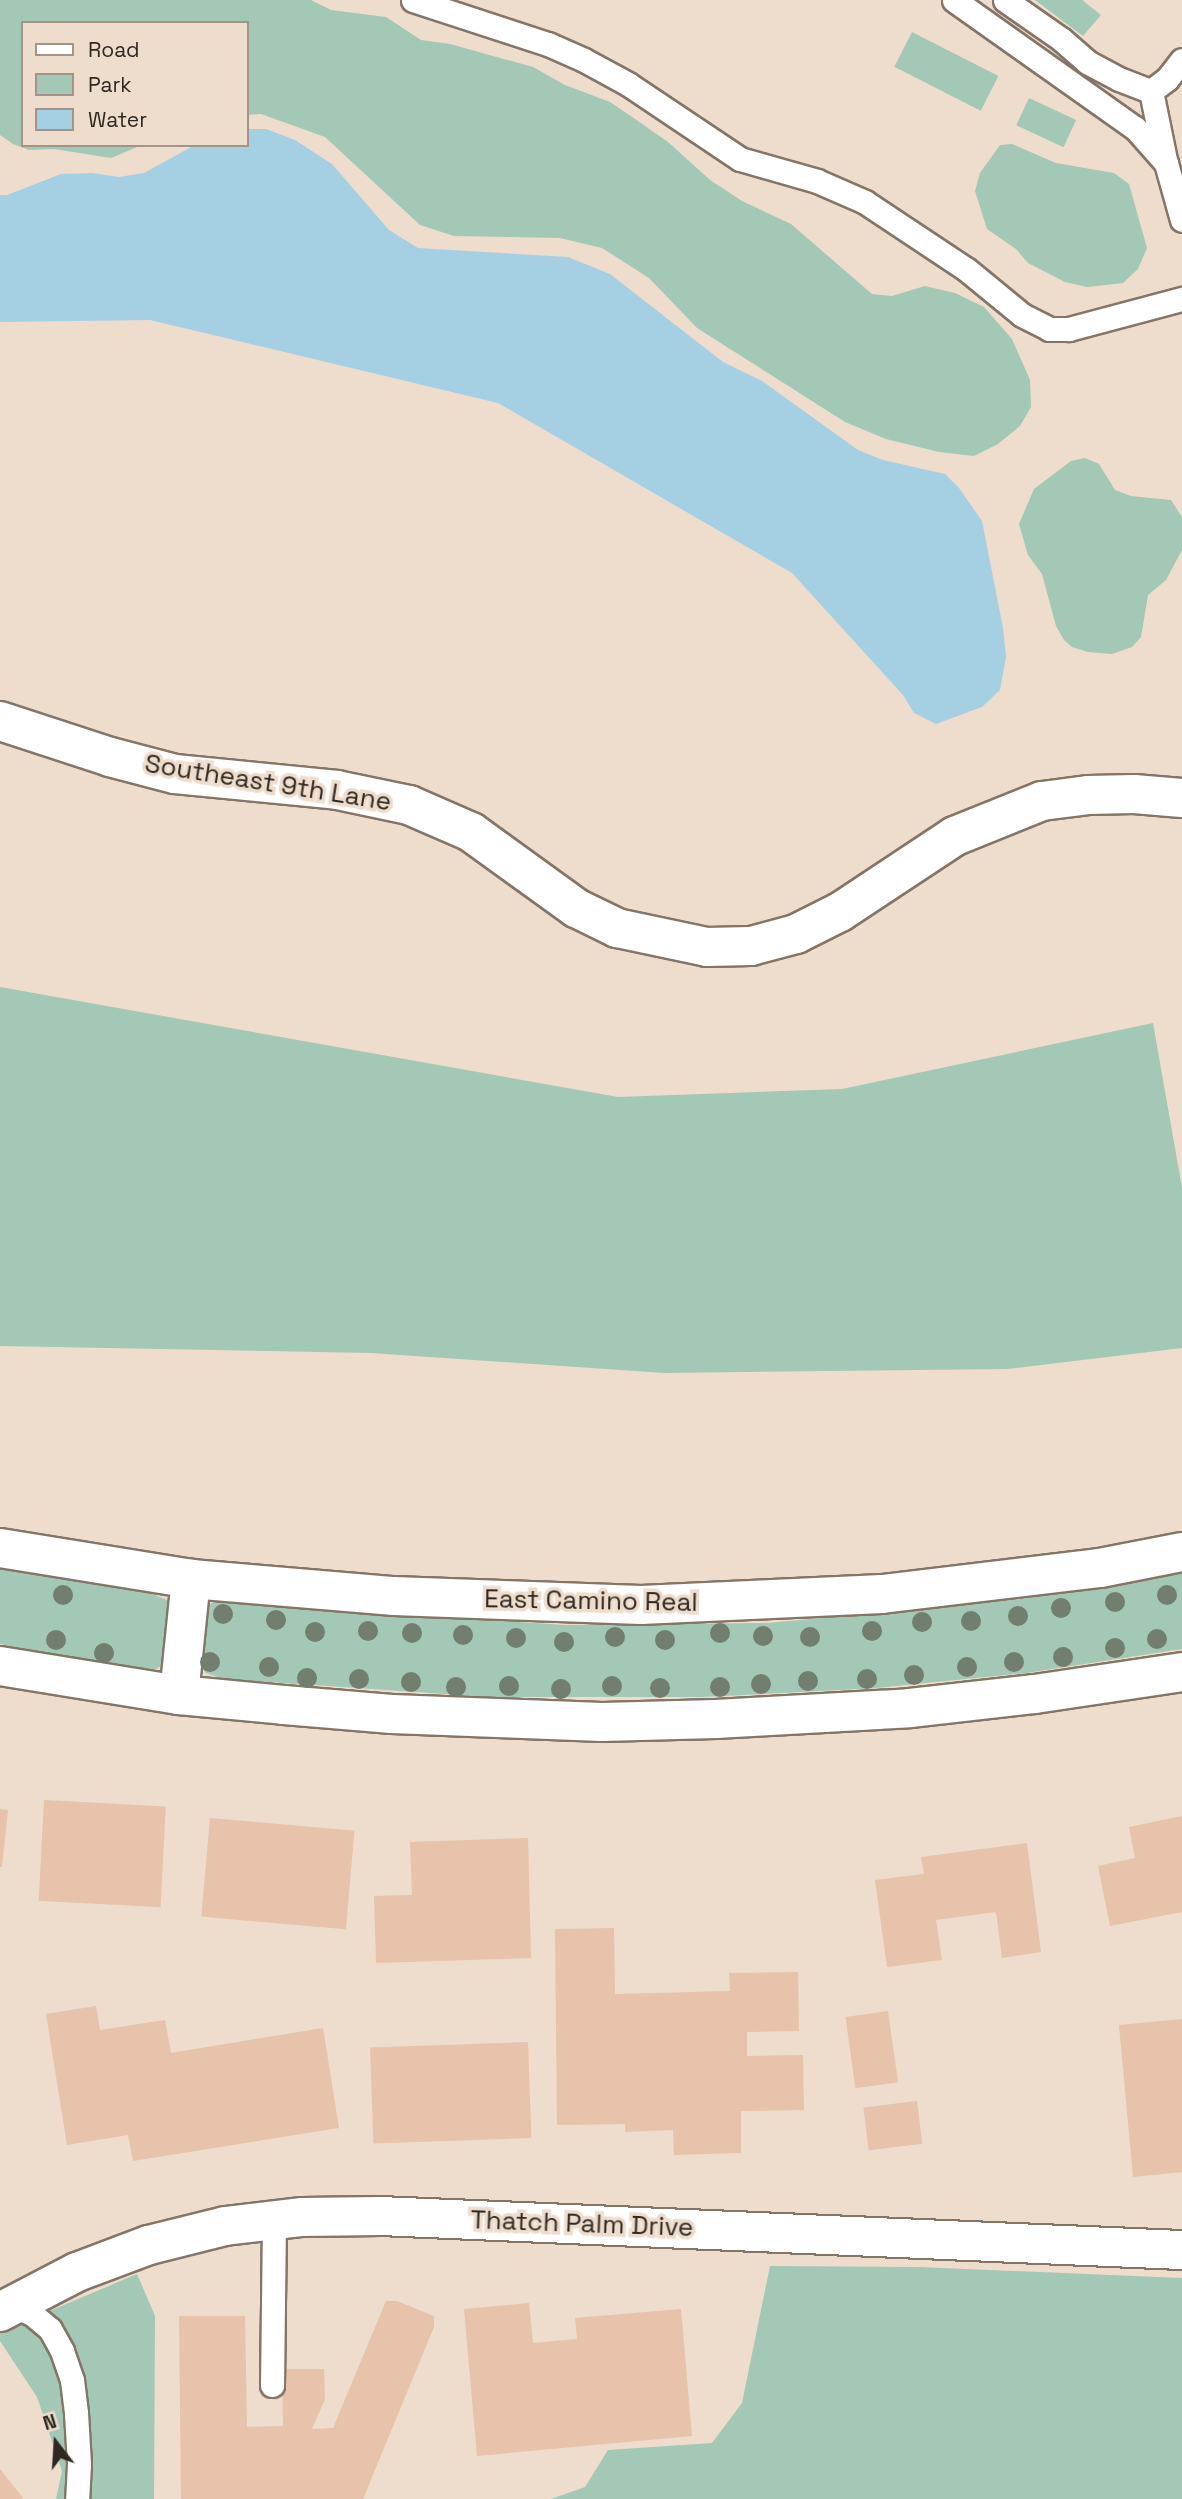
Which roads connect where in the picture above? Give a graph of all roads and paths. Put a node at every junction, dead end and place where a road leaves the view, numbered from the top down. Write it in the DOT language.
graph roads {
  1 [pos="413,0"];
  2 [pos="954,0"];
  3 [pos="1005,0"];
  4 [pos="1182,60"];
  5 [pos="1151,91"];
  6 [pos="1166,163"];
  7 [pos="1182,220"];
  8 [pos="1182,299"];
  9 [pos="0,720"];
  10 [pos="1182,798"];
  11 [pos="0,1548"];
  12 [pos="1182,1552"];
  13 [pos="191,1578"];
  14 [pos="0,1666"];
  15 [pos="1182,1672"];
  16 [pos="179,1695"];
  17 [pos="274,2220"];
  18 [pos="1182,2250"];
  19 [pos="4,2306"];
  20 [pos="272,2385"];
  21 [pos="77,2499"];
  1 -- 8 [label="lane"];
  2 -- 6 [label="lane"];
  3 -- 5 [label="lane"];
  4 -- 5 [label="lane"];
  5 -- 6 [label="lane"];
  6 -- 7 [label="lane"];
  9 -- 10 [label="street, Southeast 9th Lane"];
  11 -- 13 [label="street, East Camino Real"];
  12 -- 13 [label="street, East Camino Real"];
  13 -- 16 [label="street"];
  14 -- 16 [label="street"];
  15 -- 16 [label="street"];
  17 -- 18 [label="street, Thatch Palm Drive"];
  17 -- 19 [label="street, Thatch Palm Drive"];
  17 -- 20 [label="lane"];
  19 -- 21 [label="lane"];
}
